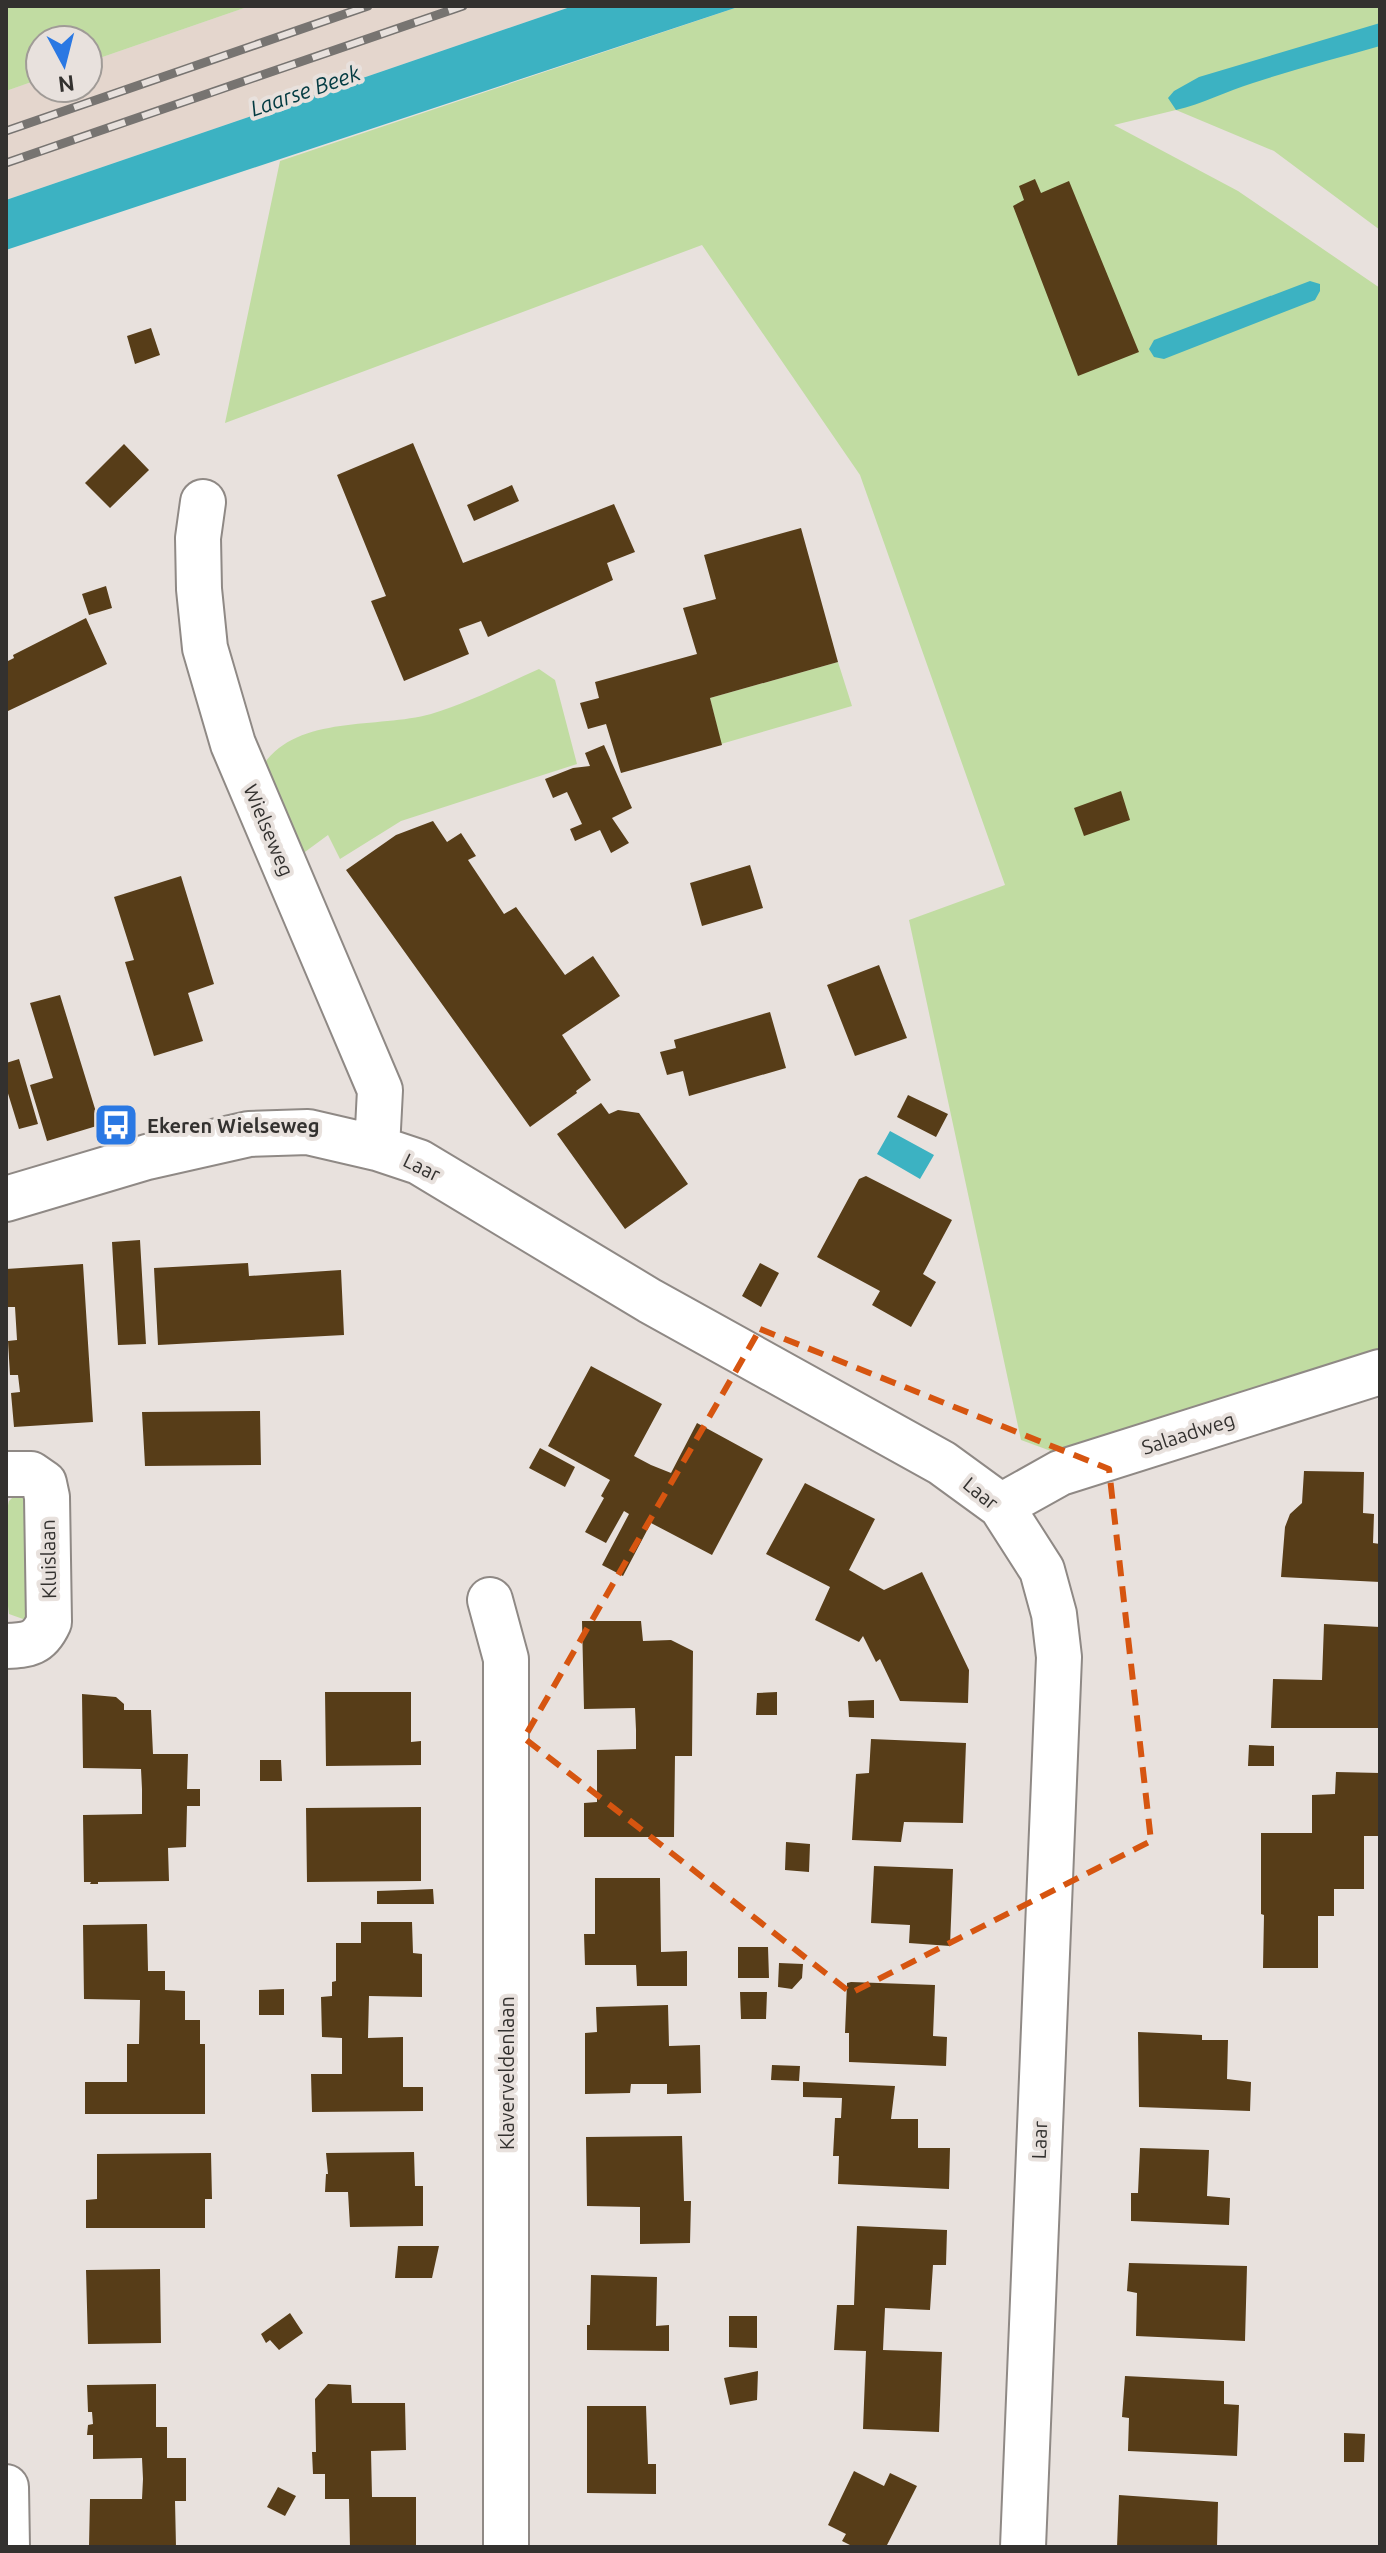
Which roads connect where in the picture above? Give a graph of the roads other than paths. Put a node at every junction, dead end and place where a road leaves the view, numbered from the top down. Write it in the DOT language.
graph roads {
  1 [pos="203,502"];
  2 [pos="377,1148"];
  3 [pos="6,1199"];
  4 [pos="1380,1372"];
  5 [pos="6,1474"];
  6 [pos="1001,1506"];
  7 [pos="490,1600"];
  8 [pos="6,1646"];
  9 [pos="6,2487"];
  10 [pos="7,2547"];
  11 [pos="506,2547"];
  12 [pos="1023,2547"];
  1 -- 2 [label="street, Wielseweg"];
  2 -- 3 [label="street, Laar"];
  2 -- 6 [label="street, Laar"];
  4 -- 6 [label="street, Salaadweg"];
  5 -- 8 [label="street, Kluislaan"];
  6 -- 12 [label="street, Laar"];
  7 -- 11 [label="street, Klaverveldenlaan"];
  9 -- 10 [label="street"];
}
